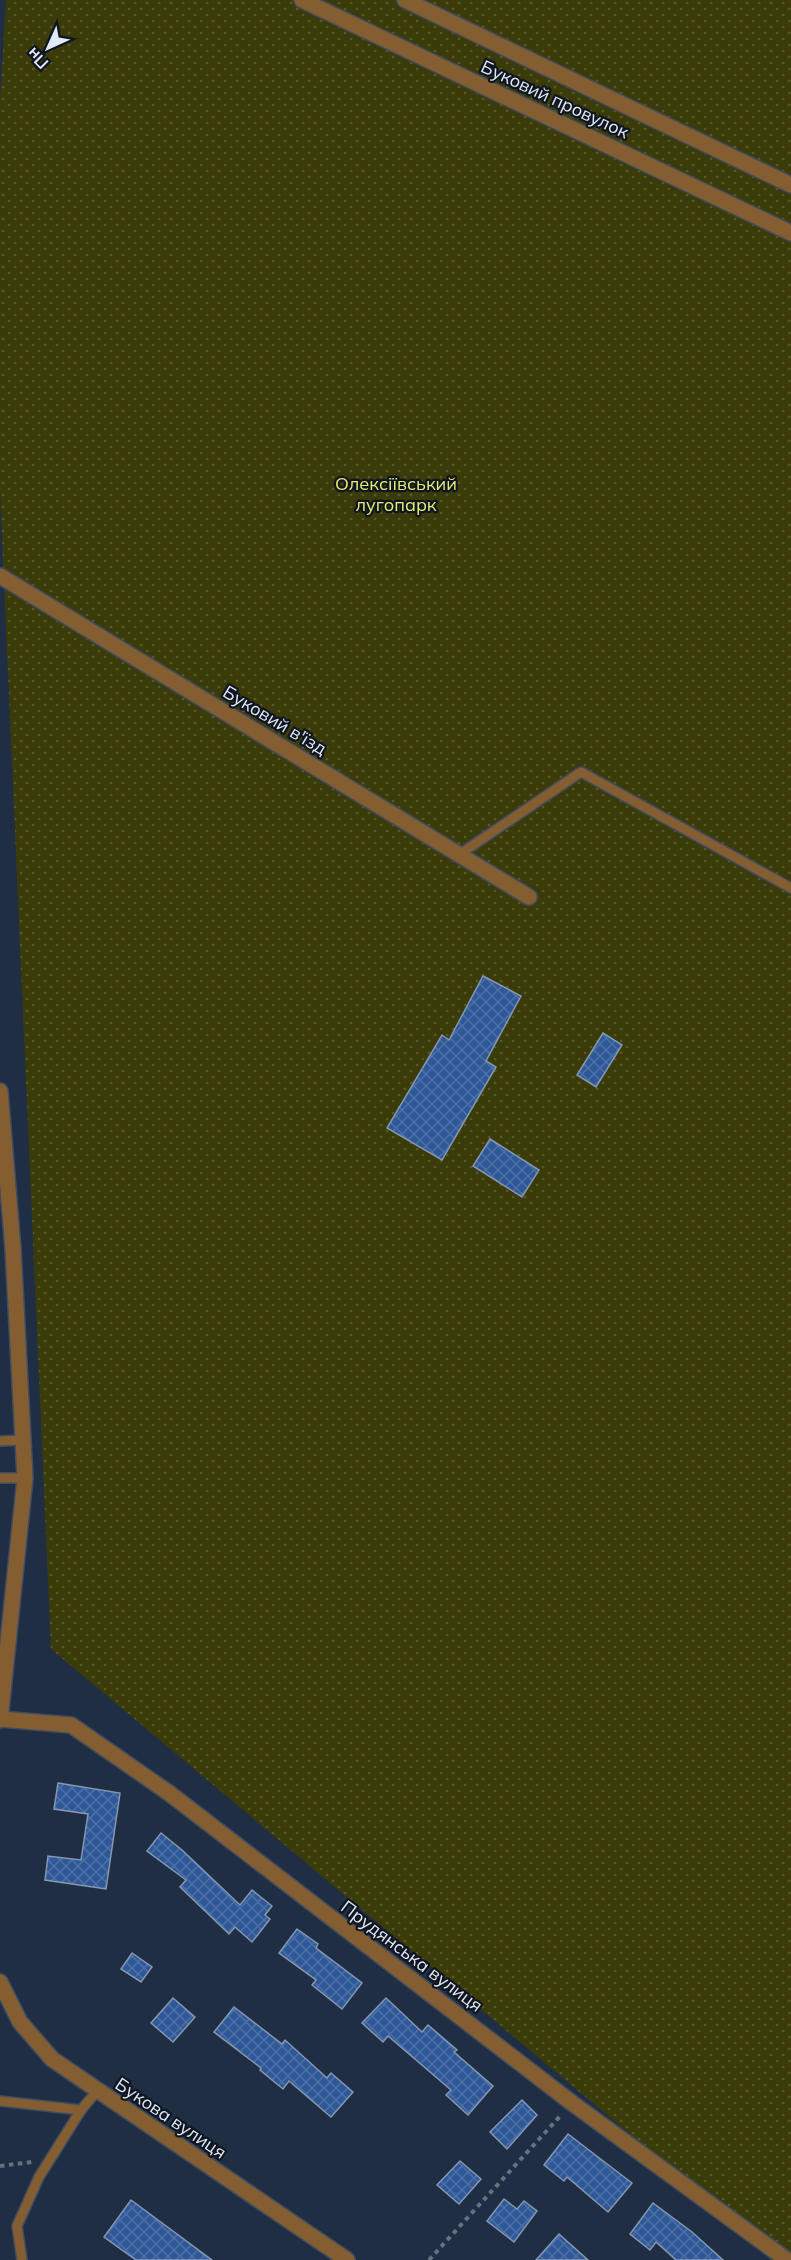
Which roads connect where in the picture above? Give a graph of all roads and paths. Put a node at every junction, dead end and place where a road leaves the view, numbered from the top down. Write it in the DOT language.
graph roads {
  1 [pos="302,0"];
  2 [pos="405,0"];
  3 [pos="791,185"];
  4 [pos="791,233"];
  5 [pos="0,576"];
  6 [pos="460,855"];
  7 [pos="791,888"];
  8 [pos="529,897"];
  9 [pos="0,1091"];
  10 [pos="25,1440"];
  11 [pos="0,1441"];
  12 [pos="0,1478"];
  13 [pos="25,1478"];
  14 [pos="0,1719"];
  15 [pos="0,1982"];
  16 [pos="97,2091"];
  17 [pos="0,2101"];
  18 [pos="573,2103"];
  19 [pos="81,2110"];
  20 [pos="49,2160"];
  21 [pos="0,2166"];
  22 [pos="22,2260"];
  23 [pos="347,2260"];
  24 [pos="429,2260"];
  25 [pos="787,2260"];
  1 -- 4 [label="street, Буковий провулок"];
  2 -- 3 [label="street, Буковий провулок"];
  5 -- 6 [label="street, Буковий в'їзд"];
  6 -- 7 [label="lane"];
  6 -- 8 [label="street, Буковий в'їзд"];
  9 -- 10 [label="street"];
  10 -- 11 [label="lane"];
  10 -- 13 [label="street"];
  12 -- 13 [label="lane"];
  13 -- 14 [label="street"];
  14 -- 18 [label="street, Прудянська вулиця"];
  15 -- 16 [label="street, Букова вулиця"];
  16 -- 19 [label="lane"];
  16 -- 23 [label="street, Букова вулиця"];
  17 -- 19 [label="lane"];
  18 -- 24 [label="path"];
  18 -- 25 [label="street, Прудянська вулиця"];
  19 -- 20 [label="lane"];
  20 -- 21 [label="path"];
  20 -- 22 [label="lane"];
}
